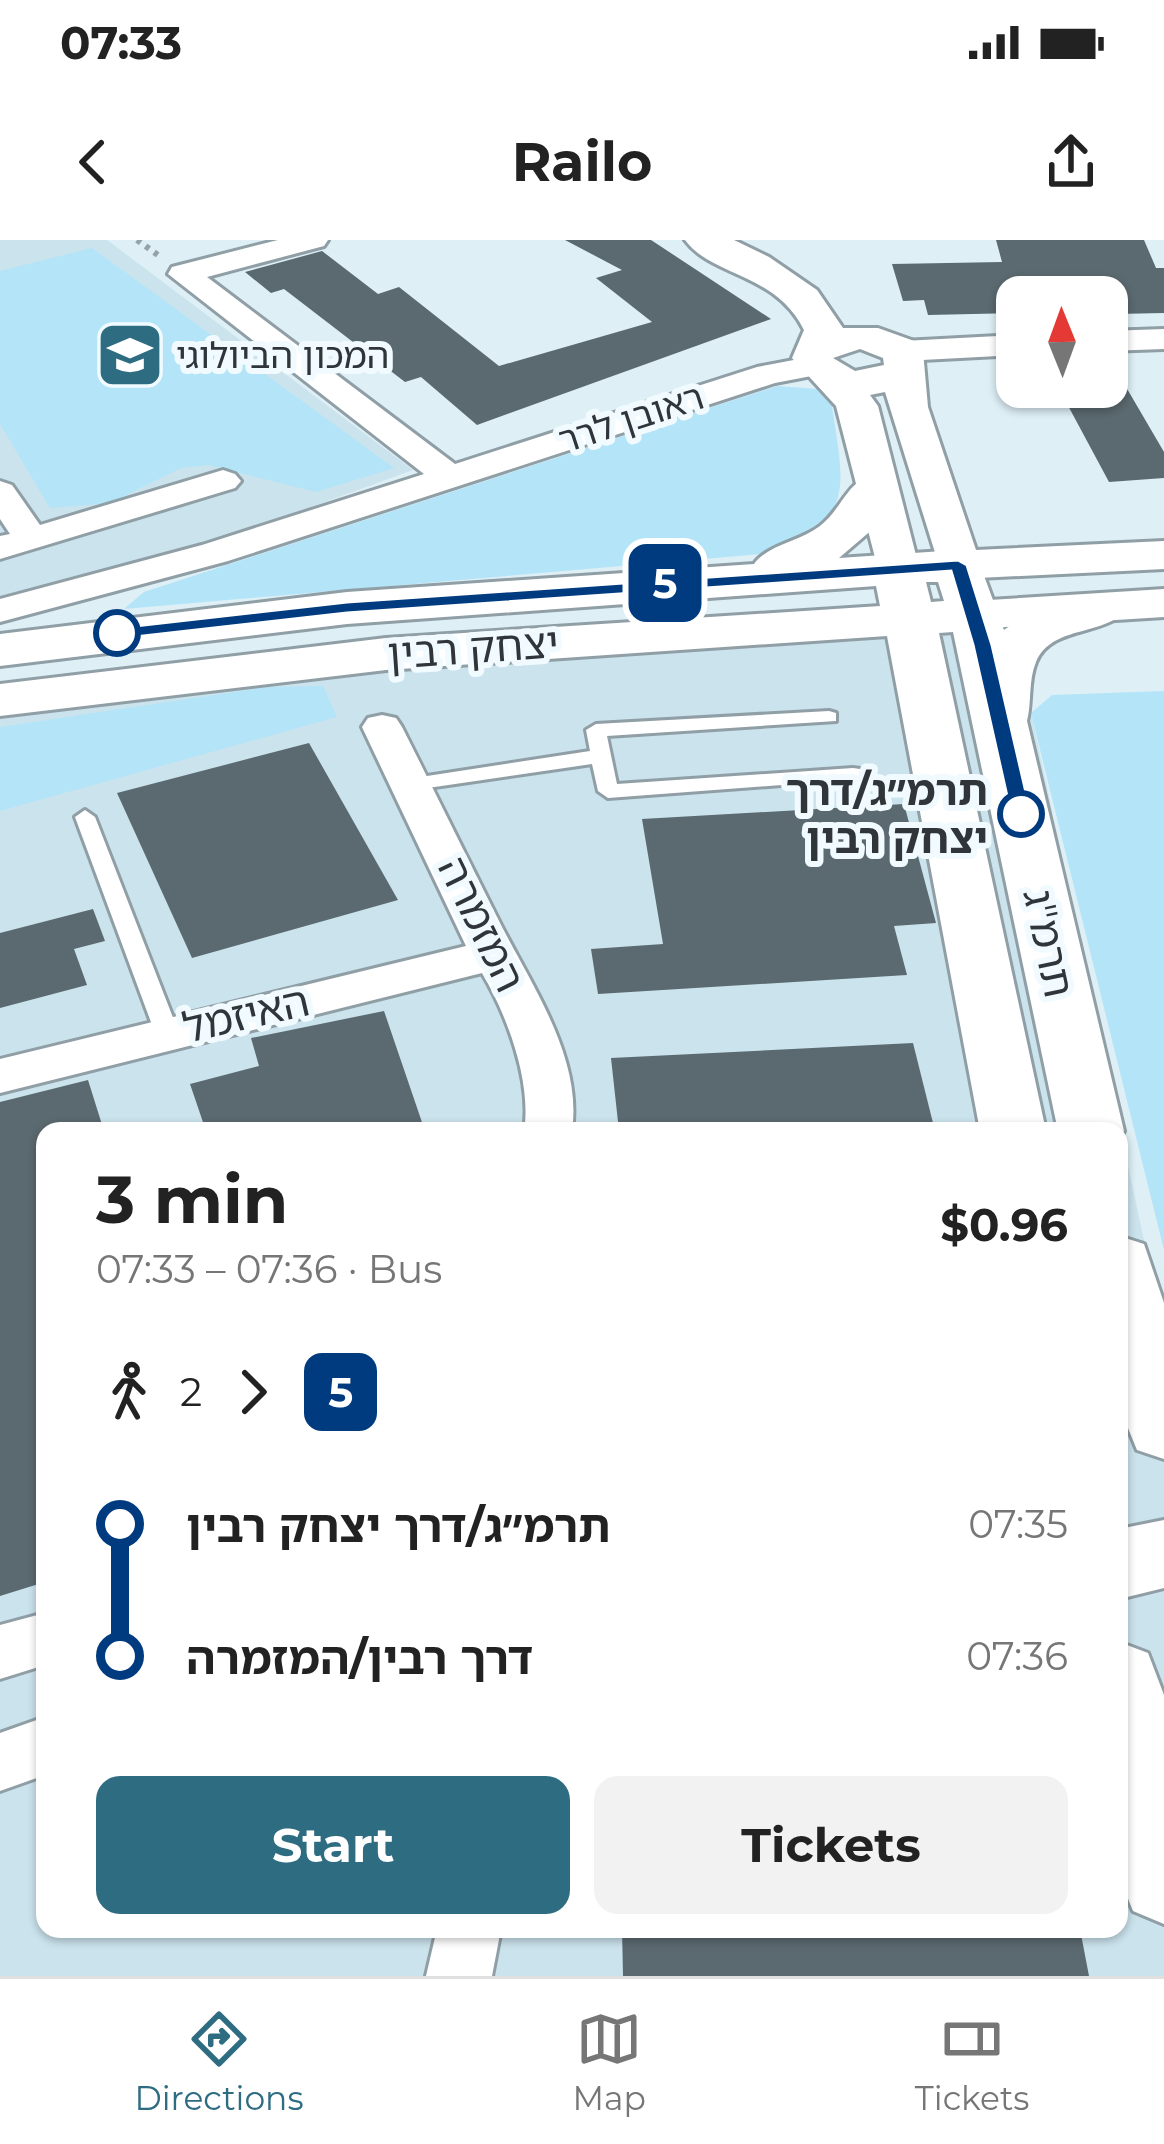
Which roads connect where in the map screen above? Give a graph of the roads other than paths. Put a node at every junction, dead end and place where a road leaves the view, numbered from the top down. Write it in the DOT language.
graph roads {
  1 [pos="313,240"];
  2 [pos="704,240"];
  3 [pos="749,240"];
  4 [pos="1164,338"];
  5 [pos="1128,340"];
  6 [pos="996,347"];
  7 [pos="896,353"];
  8 [pos="823,365"];
  9 [pos="449,476"];
  10 [pos="223,481"];
  11 [pos="874,489"];
  12 [pos="0,492"];
  13 [pos="939,505"];
  14 [pos="16,544"];
  15 [pos="1164,555"];
  16 [pos="732,578"];
  17 [pos="1107,583"];
  18 [pos="966,590"];
  19 [pos="903,593"];
  20 [pos="1164,603"];
  21 [pos="0,611"];
  22 [pos="641,636"];
  23 [pos="0,650"];
  24 [pos="0,700"];
  25 [pos="933,714"];
  26 [pos="829,717"];
  27 [pos="382,727"];
  28 [pos="1002,728"];
  29 [pos="601,756"];
  30 [pos="853,774"];
  31 [pos="414,784"];
  32 [pos="85,817"];
  33 [pos="493,956"];
  34 [pos="167,1033"];
  35 [pos="0,1076"];
  36 [pos="549,1122"];
  37 [pos="1011,1122"];
  38 [pos="1088,1122"];
  39 [pos="1128,1302"];
  40 [pos="1128,1424"];
  41 [pos="1164,1428"];
  42 [pos="1164,1442"];
  43 [pos="1164,1554"];
  44 [pos="1128,1562"];
  45 [pos="36,1642"];
  46 [pos="0,1652"];
  47 [pos="1128,1719"];
  48 [pos="36,1749"];
  49 [pos="0,1762"];
  50 [pos="1164,1881"];
  51 [pos="467,1938"];
  52 [pos="459,1976"];
  1 -- 9 [label="street"];
  2 -- 8 [label="street"];
  3 -- 7 [label="street"];
  4 -- 5 [label="street"];
  6 -- 7 [label="street"];
  7 -- 8 [label="street"];
  7 -- 13 [label="street"];
  8 -- 9 [label="street, ראובן לרר"];
  8 -- 11 [label="street"];
  9 -- 21 [label="street, ראובן לרר"];
  10 -- 14 [label="street"];
  11 -- 16 [label="main road"];
  11 -- 19 [label="street"];
  12 -- 14 [label="street"];
  13 -- 17 [label="street"];
  13 -- 18 [label="street"];
  15 -- 17 [label="street, יצחק רבין"];
  16 -- 19 [label="main road, יצחק רבין"];
  16 -- 23 [label="main road, יצחק רבין"];
  17 -- 18 [label="street, יצחק רבין"];
  17 -- 20 [label="street, יצחק רבין"];
  17 -- 28 [label="main road"];
  18 -- 19 [label="main road, יצחק רבין"];
  18 -- 28 [label="main road, תרמ\"ג"];
  19 -- 22 [label="main road, יצחק רבין"];
  19 -- 25 [label="main road, תרמ\"ג"];
  22 -- 24 [label="main road, יצחק רבין"];
  22 -- 25 [label="main road"];
  25 -- 37 [label="main road, תרמ\"ג"];
  26 -- 29 [label="lane"];
  27 -- 31 [label="street, המזמרה"];
  28 -- 38 [label="main road, תרמ\"ג"];
  29 -- 30 [label="lane"];
  29 -- 31 [label="lane"];
  31 -- 33 [label="street, המזמרה"];
  32 -- 34 [label="lane"];
  33 -- 34 [label="street, האיזמל"];
  33 -- 36 [label="street, המזמרה"];
  34 -- 35 [label="street, האיזמל"];
  39 -- 41 [label="main road"];
  40 -- 42 [label="main road"];
  43 -- 44 [label="main road"];
  45 -- 46 [label="street"];
  47 -- 50 [label="main road"];
  48 -- 49 [label="street"];
  51 -- 52 [label="street"];
}
